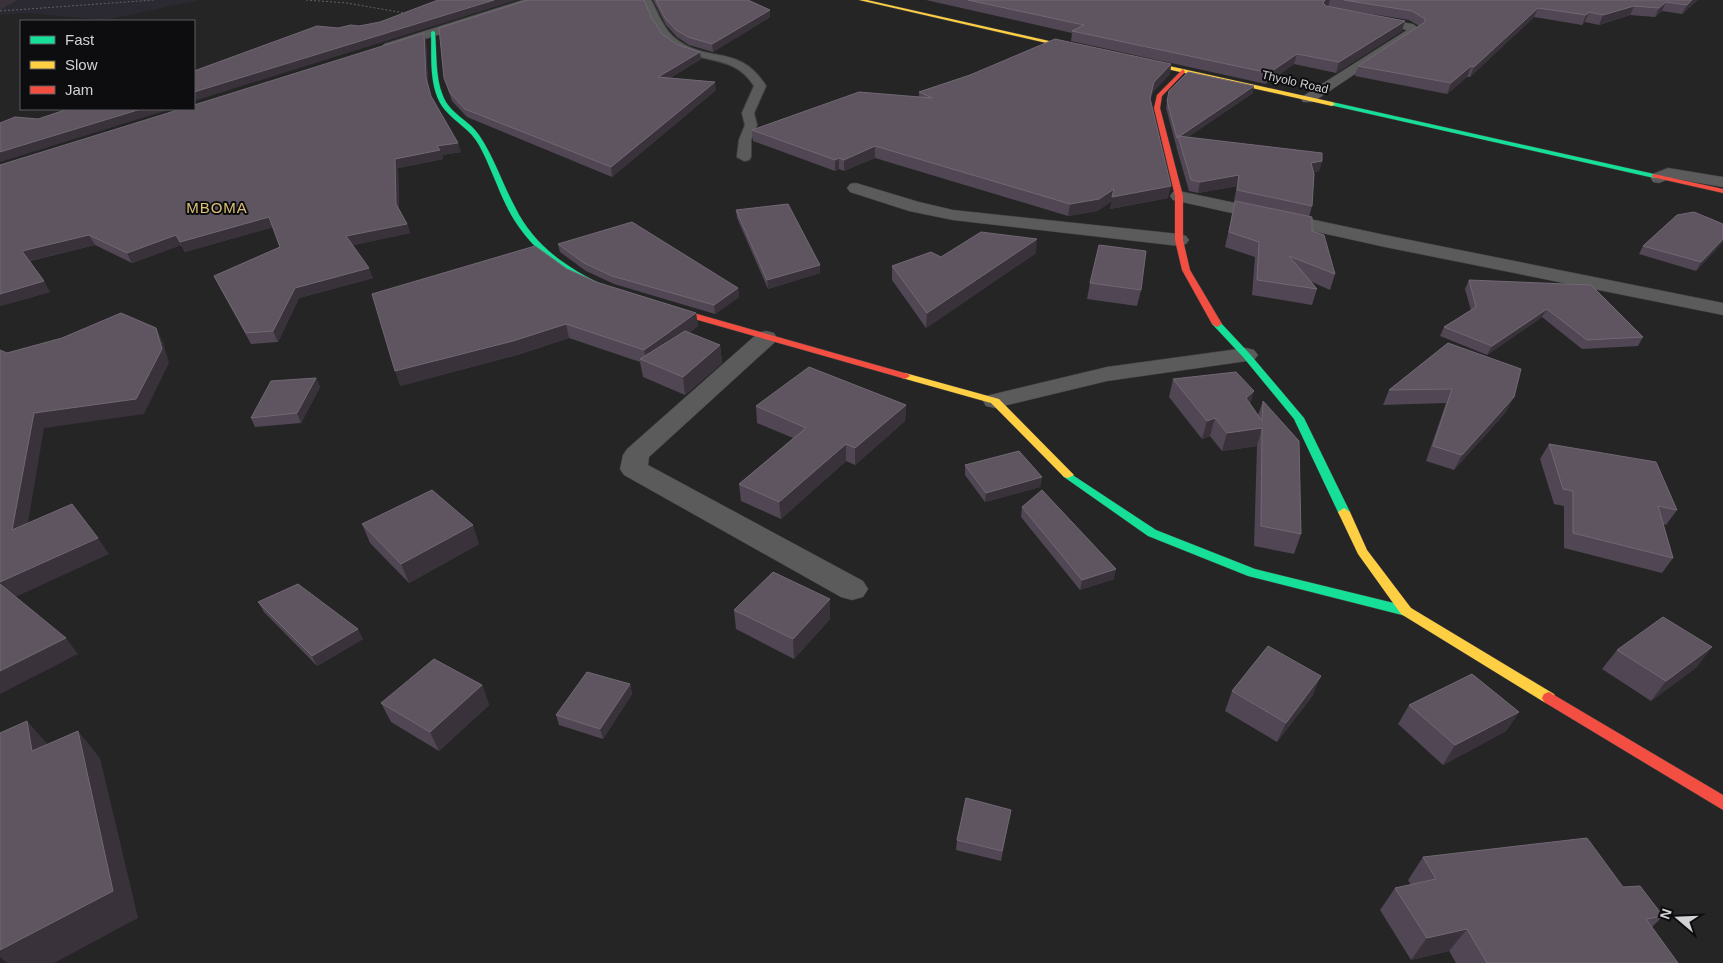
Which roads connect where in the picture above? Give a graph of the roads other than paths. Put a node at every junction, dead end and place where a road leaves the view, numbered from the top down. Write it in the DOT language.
graph roads {
  1 [pos="534,0"];
  2 [pos="647,0"];
  3 [pos="861,0"];
  4 [pos="1355,17"];
  5 [pos="433,32"];
  6 [pos="372,52"];
  7 [pos="1102,53"];
  8 [pos="1120,57"];
  9 [pos="1183,71"];
  10 [pos="1308,99"];
  11 [pos="744,157"];
  12 [pos="1659,178"];
  13 [pos="1723,182"];
  14 [pos="856,188"];
  15 [pos="1723,191"];
  16 [pos="1179,196"];
  17 [pos="1179,240"];
  18 [pos="614,292"];
  19 [pos="647,302"];
  20 [pos="1723,309"];
  21 [pos="766,338"];
  22 [pos="1246,355"];
  23 [pos="996,401"];
  24 [pos="852,590"];
  25 [pos="1406,612"];
  26 [pos="1723,803"];
  1 -- 5 [label="street"];
  2 -- 11 [label="lane"];
  3 -- 7 [label="main road"];
  4 -- 10 [label="street"];
  5 -- 6 [label="street"];
  5 -- 18 [label="main road"];
  8 -- 9 [label="main road, Thyolo Road"];
  9 -- 10 [label="main road, Thyolo Road"];
  9 -- 16 [label="main road"];
  10 -- 12 [label="main road, Thyolo Road"];
  12 -- 13 [label="street"];
  12 -- 15 [label="main road, Thyolo Road"];
  14 -- 17 [label="street"];
  16 -- 17 [label="main road"];
  16 -- 20 [label="street"];
  17 -- 22 [label="main road"];
  19 -- 21 [label="main road"];
  21 -- 23 [label="main road"];
  21 -- 24 [label="street"];
  22 -- 23 [label="street"];
  22 -- 25 [label="main road"];
  23 -- 25 [label="main road"];
  25 -- 26 [label="main road"];
}
